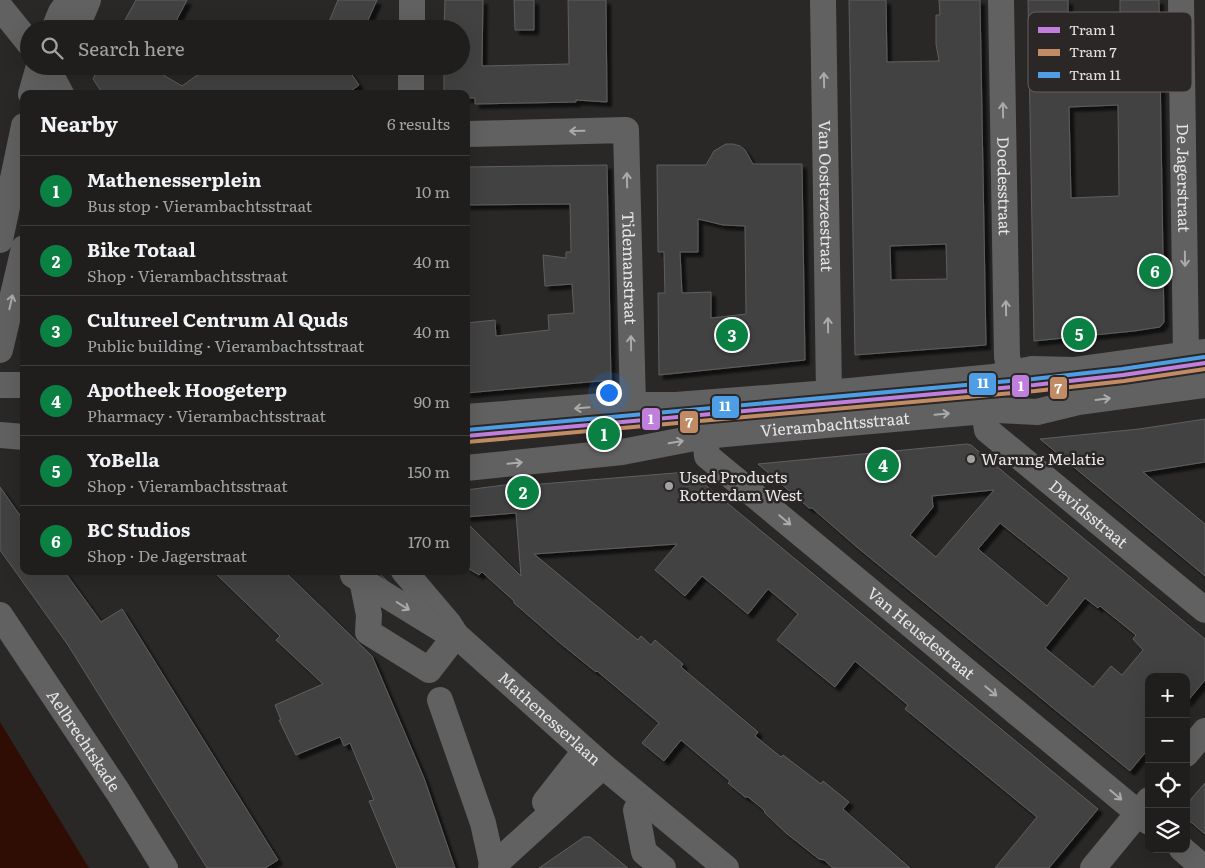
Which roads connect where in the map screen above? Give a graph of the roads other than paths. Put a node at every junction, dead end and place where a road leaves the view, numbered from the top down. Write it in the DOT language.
graph roads {
  1 [pos="70,0"];
  2 [pos="88,0"];
  3 [pos="412,0"];
  4 [pos="823,0"];
  5 [pos="1001,0"];
  6 [pos="0,7"];
  7 [pos="58,20"];
  8 [pos="80,20"];
  9 [pos="412,20"];
  10 [pos="20,32"];
  11 [pos="36,75"];
  12 [pos="53,75"];
  13 [pos="411,75"];
  14 [pos="61,86"];
  15 [pos="32,90"];
  16 [pos="411,90"];
  17 [pos="1185,92"];
  18 [pos="470,134"];
  19 [pos="20,145"];
  20 [pos="0,240"];
  21 [pos="20,265"];
  22 [pos="0,350"];
  23 [pos="1195,354"];
  24 [pos="1012,373"];
  25 [pos="1205,384"];
  26 [pos="0,385"];
  27 [pos="20,385"];
  28 [pos="829,393"];
  29 [pos="633,405"];
  30 [pos="470,417"];
  31 [pos="986,420"];
  32 [pos="0,435"];
  33 [pos="20,436"];
  34 [pos="705,436"];
  35 [pos="470,468"];
  36 [pos="407,575"];
  37 [pos="354,576"];
  38 [pos="1205,610"];
  39 [pos="0,614"];
  40 [pos="456,635"];
  41 [pos="440,700"];
  42 [pos="1205,731"];
  43 [pos="1190,749"];
  44 [pos="594,758"];
  45 [pos="643,800"];
  46 [pos="1145,812"];
  47 [pos="1187,853"];
  48 [pos="165,868"];
  49 [pos="492,868"];
  50 [pos="663,868"];
  51 [pos="726,868"];
  52 [pos="1093,868"];
  53 [pos="1204,868"];
  1 -- 7 [label="street"];
  2 -- 8 [label="street"];
  3 -- 9 [label="street"];
  28 -- 4 [label="street, Van Oosterzeestraat, one-way"];
  24 -- 5 [label="street, Doedesstraat, one-way"];
  6 -- 10 [label="street"];
  11 -- 15 [label="street"];
  12 -- 14 [label="street"];
  13 -- 16 [label="street"];
  17 -- 23 [label="street, De Jagerstraat, one-way"];
  29 -- 18 [label="street, Tidemanstraat, one-way"];
  19 -- 20 [label="street"];
  22 -- 21 [label="street, one-way"];
  23 -- 24 [label="street, Vierambachtsstraat"];
  24 -- 28 [label="street, Vierambachtsstraat"];
  31 -- 25 [label="street, Vierambachtsstraat, one-way"];
  26 -- 27 [label="street"];
  28 -- 29 [label="street, Vierambachtsstraat"];
  29 -- 30 [label="street, Vierambachtsstraat, one-way"];
  34 -- 31 [label="street, Vierambachtsstraat, one-way"];
  31 -- 38 [label="street, Davidsstraat"];
  32 -- 33 [label="street"];
  35 -- 34 [label="street, Vierambachtsstraat, one-way"];
  34 -- 46 [label="street, Van Heusdestraat, one-way"];
  36 -- 40 [label="street, Mathenesserlaan"];
  37 -- 40 [label="street, Mathenesserlaan, one-way"];
  37 -- 40 [label="street, Mathenesserlaan"];
  39 -- 48 [label="street, Aelbrechtskade"];
  40 -- 44 [label="street, Mathenesserlaan"];
  41 -- 49 [label="street"];
  42 -- 43 [label="street"];
  44 -- 45 [label="street, Mathenesserlaan"];
  44 -- 49 [label="street"];
  45 -- 50 [label="street"];
  45 -- 51 [label="street, Mathenesserlaan"];
  46 -- 52 [label="street"];
  47 -- 53 [label="street"];
}
